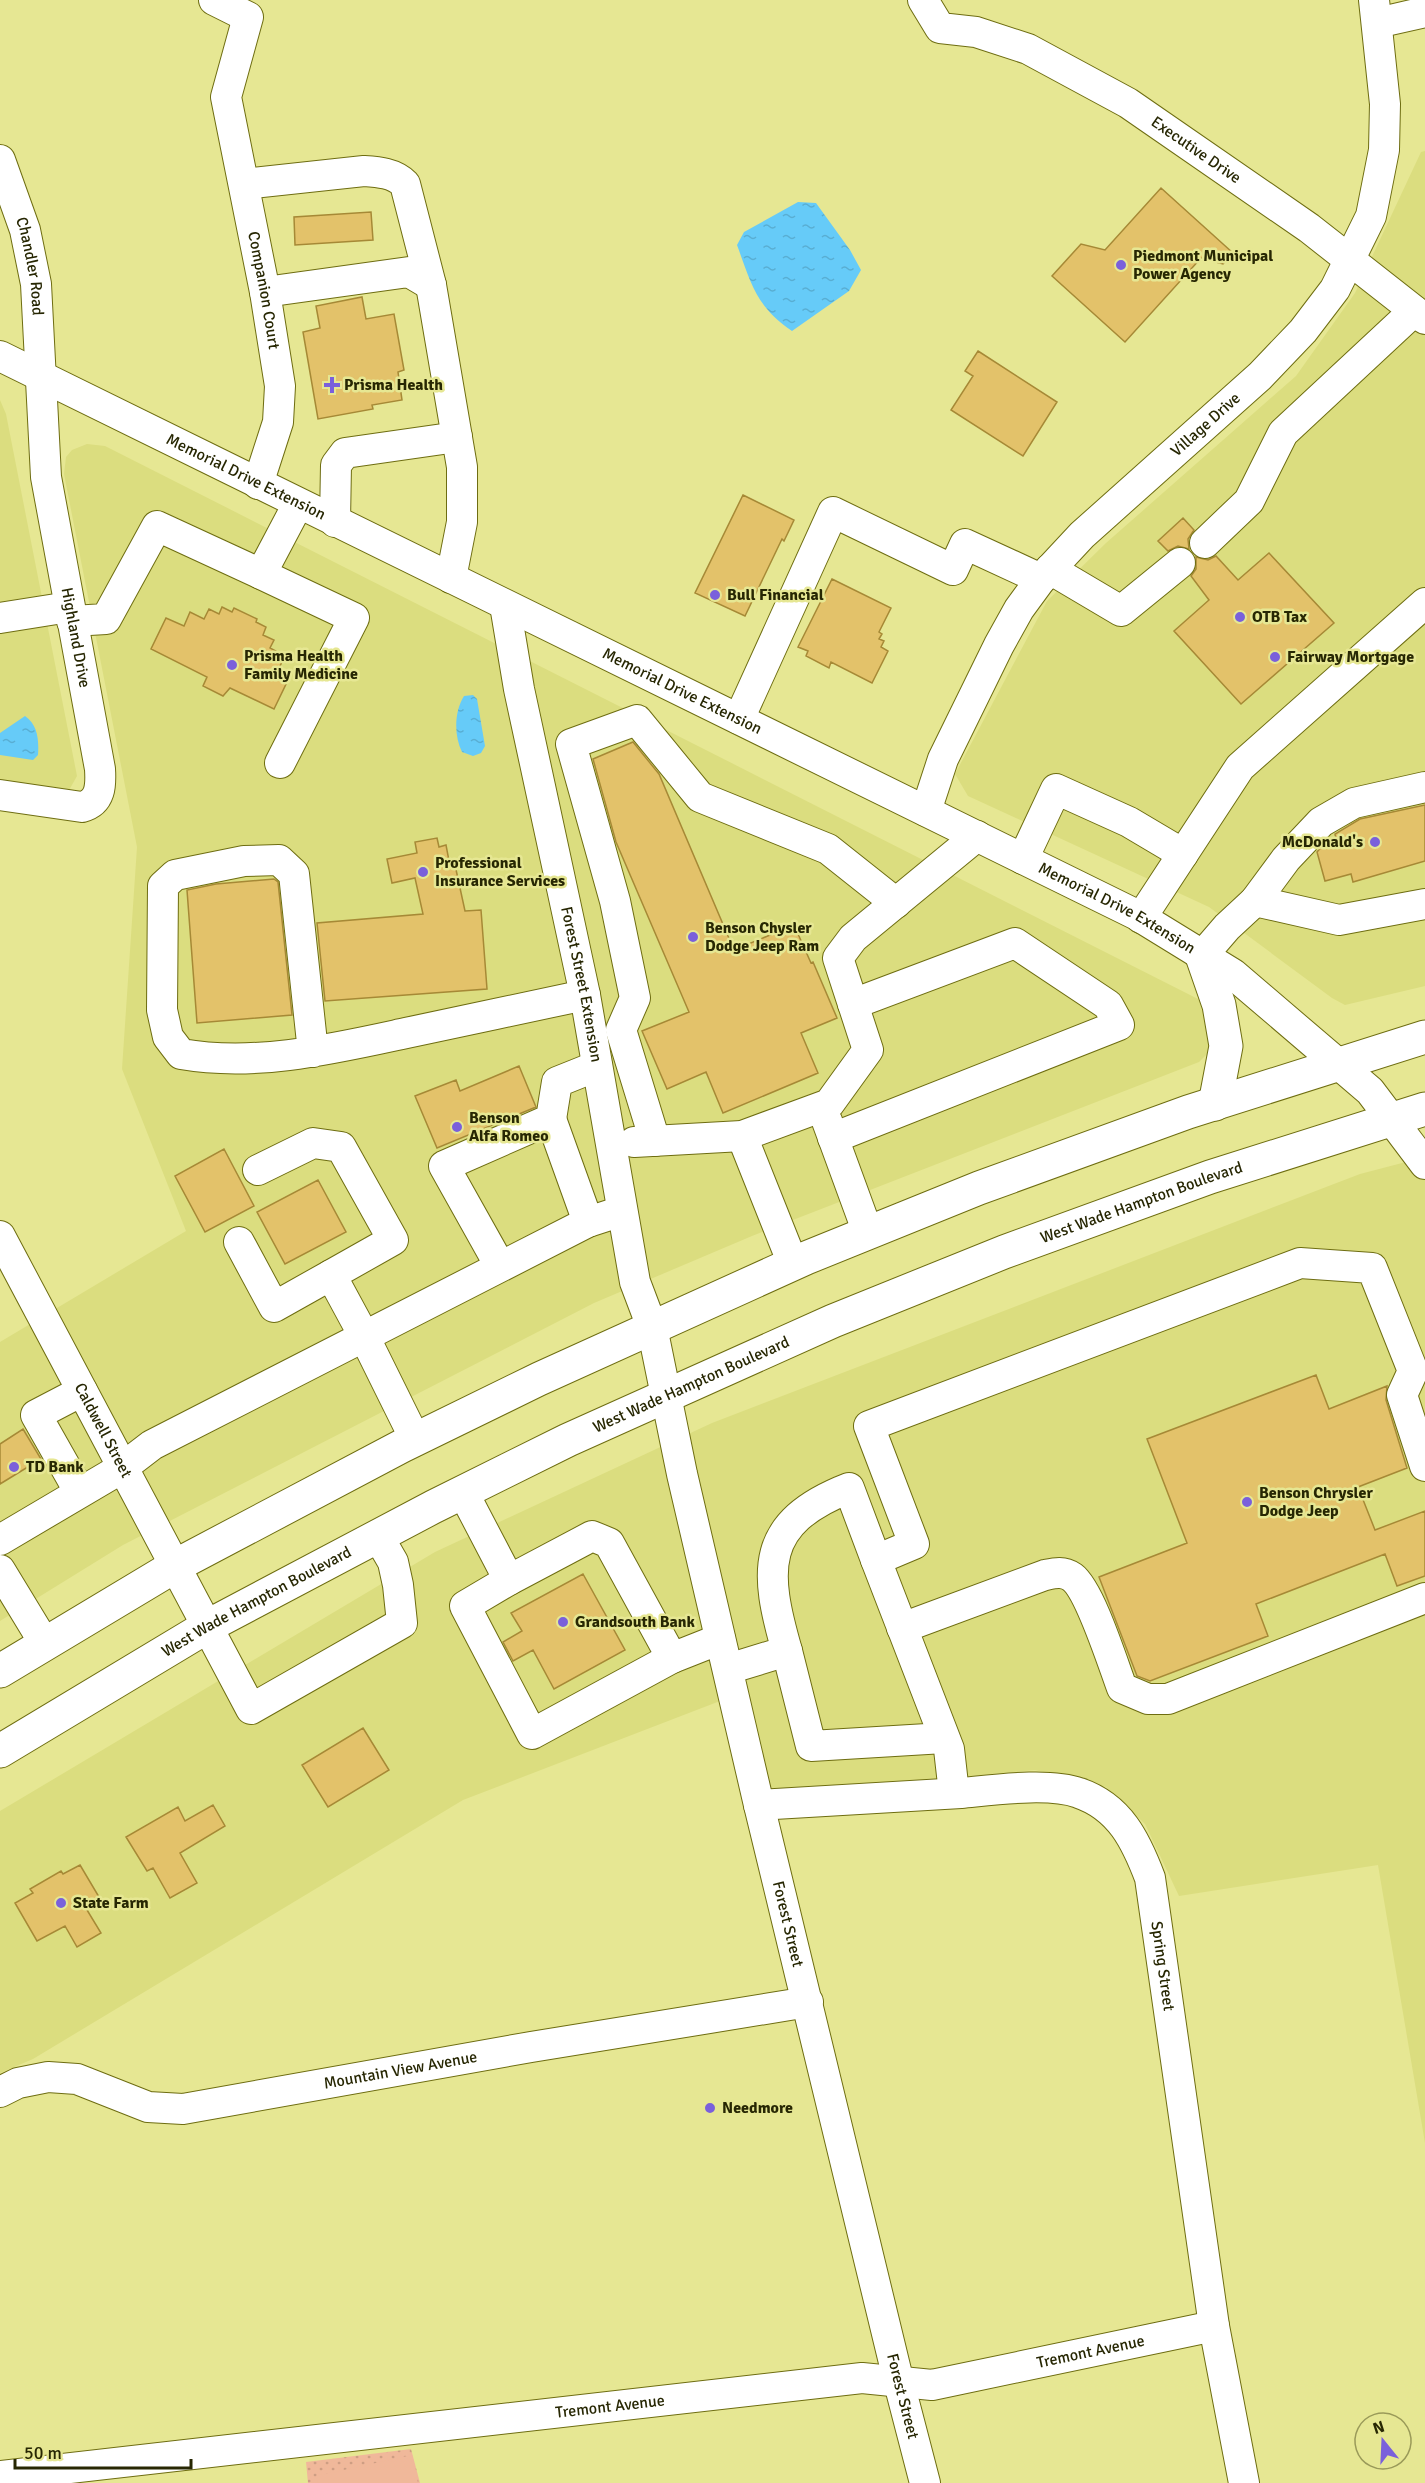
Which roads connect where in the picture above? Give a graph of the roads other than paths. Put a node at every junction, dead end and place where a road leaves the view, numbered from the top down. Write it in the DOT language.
graph roads {
  1 [pos="214,0"];
  2 [pos="923,0"];
  3 [pos="1375,11"];
  4 [pos="1425,12"];
  5 [pos="0,160"];
  6 [pos="244,184"];
  7 [pos="1350,260"];
  8 [pos="431,285"];
  9 [pos="265,292"];
  10 [pos="1420,315"];
  11 [pos="0,356"];
  12 [pos="41,376"];
  13 [pos="457,437"];
  14 [pos="258,484"];
  15 [pos="298,504"];
  16 [pos="335,522"];
  17 [pos="1205,543"];
  18 [pos="1180,563"];
  19 [pos="261,574"];
  20 [pos="1045,574"];
  21 [pos="451,578"];
  22 [pos="1425,603"];
  23 [pos="506,605"];
  24 [pos="71,614"];
  25 [pos="0,616"];
  26 [pos="739,719"];
  27 [pos="280,763"];
  28 [pos="1425,787"];
  29 [pos="0,795"];
  30 [pos="1425,797"];
  31 [pos="926,811"];
  32 [pos="1321,822"];
  33 [pos="977,836"];
  34 [pos="1183,854"];
  35 [pos="1023,859"];
  36 [pos="1256,901"];
  37 [pos="896,903"];
  38 [pos="1425,904"];
  39 [pos="1141,918"];
  40 [pos="1202,956"];
  41 [pos="585,995"];
  42 [pos="853,1004"];
  43 [pos="1425,1037"];
  44 [pos="313,1052"];
  45 [pos="1339,1065"];
  46 [pos="597,1066"];
  47 [pos="1215,1104"];
  48 [pos="822,1107"];
  49 [pos="1425,1109"];
  50 [pos="551,1119"];
  51 [pos="1392,1120"];
  52 [pos="742,1136"];
  53 [pos="833,1138"];
  54 [pos="655,1141"];
  55 [pos="610,1143"];
  56 [pos="1425,1164"];
  57 [pos="258,1170"];
  58 [pos="622,1211"];
  59 [pos="588,1222"];
  60 [pos="868,1233"];
  61 [pos="0,1236"];
  62 [pos="239,1242"];
  63 [pos="793,1264"];
  64 [pos="500,1266"];
  65 [pos="331,1275"];
  66 [pos="652,1327"];
  67 [pos="364,1336"];
  68 [pos="660,1362"];
  69 [pos="1419,1368"];
  70 [pos="82,1391"];
  71 [pos="666,1396"];
  72 [pos="416,1439"];
  73 [pos="1425,1466"];
  74 [pos="122,1468"];
  75 [pos="79,1491"];
  76 [pos="463,1492"];
  77 [pos="378,1536"];
  78 [pos="0,1540"];
  79 [pos="876,1560"];
  80 [pos="175,1566"];
  81 [pos="0,1570"];
  82 [pos="509,1580"];
  83 [pos="1425,1598"];
  84 [pos="208,1626"];
  85 [pos="902,1628"];
  86 [pos="720,1639"];
  87 [pos="45,1644"];
  88 [pos="787,1651"];
  89 [pos="672,1658"];
  90 [pos="728,1669"];
  91 [pos="0,1671"];
  92 [pos="944,1738"];
  93 [pos="0,1751"];
  94 [pos="954,1793"];
  95 [pos="759,1805"];
  96 [pos="808,2002"];
  97 [pos="0,2092"];
  98 [pos="1214,2325"];
  99 [pos="899,2383"];
  100 [pos="0,2475"];
  101 [pos="925,2483"];
  102 [pos="1245,2483"];
  1 -- 6 [label="street, Companion Court"];
  2 -- 7 [label="street, Executive Drive"];
  3 -- 4 [label="street"];
  3 -- 7 [label="street, Village Drive"];
  5 -- 12 [label="street, Chandler Road"];
  6 -- 8 [label="street"];
  6 -- 9 [label="street, Companion Court"];
  7 -- 10 [label="street, Executive Drive"];
  7 -- 20 [label="street, Village Drive"];
  8 -- 9 [label="street"];
  8 -- 13 [label="street"];
  9 -- 14 [label="street, Companion Court"];
  10 -- 17 [label="street"];
  11 -- 12 [label="street, Memorial Drive Extension"];
  12 -- 14 [label="street, Memorial Drive Extension"];
  12 -- 24 [label="street, Highland Drive"];
  13 -- 16 [label="street"];
  13 -- 21 [label="street"];
  14 -- 15 [label="street, Memorial Drive Extension"];
  15 -- 16 [label="street, Memorial Drive Extension"];
  15 -- 19 [label="street"];
  16 -- 21 [label="street, Memorial Drive Extension"];
  18 -- 20 [label="street"];
  19 -- 24 [label="street"];
  19 -- 27 [label="street"];
  20 -- 26 [label="street"];
  20 -- 31 [label="street, Village Drive"];
  21 -- 23 [label="street, Memorial Drive Extension"];
  22 -- 34 [label="street"];
  23 -- 26 [label="street, Memorial Drive Extension"];
  23 -- 41 [label="street, Forest Street Extension"];
  24 -- 25 [label="street"];
  24 -- 29 [label="street, Highland Drive"];
  26 -- 31 [label="street, Memorial Drive Extension"];
  28 -- 32 [label="street"];
  30 -- 32 [label="street"];
  31 -- 33 [label="street, Memorial Drive Extension"];
  32 -- 36 [label="street"];
  33 -- 35 [label="street, Memorial Drive Extension"];
  33 -- 37 [label="street"];
  34 -- 35 [label="street"];
  34 -- 39 [label="street"];
  35 -- 39 [label="street, Memorial Drive Extension"];
  36 -- 38 [label="street"];
  36 -- 40 [label="street"];
  37 -- 42 [label="street"];
  37 -- 54 [label="street"];
  39 -- 40 [label="street, Memorial Drive Extension"];
  40 -- 45 [label="street, Memorial Drive Extension"];
  40 -- 47 [label="main road"];
  41 -- 44 [label="street"];
  41 -- 46 [label="street, Forest Street Extension"];
  42 -- 48 [label="street"];
  42 -- 53 [label="street"];
  43 -- 45 [label="main road"];
  44 -- 44 [label="street"];
  45 -- 47 [label="main road"];
  45 -- 51 [label="street, Memorial Drive Extension"];
  46 -- 50 [label="street"];
  46 -- 55 [label="street, Forest Street Extension"];
  47 -- 60 [label="main road"];
  48 -- 52 [label="street"];
  48 -- 53 [label="street"];
  49 -- 51 [label="main road, West Wade Hampton Boulevard"];
  50 -- 59 [label="street"];
  50 -- 64 [label="street"];
  51 -- 56 [label="street, Memorial Drive Extension"];
  51 -- 71 [label="main road, West Wade Hampton Boulevard"];
  52 -- 54 [label="street"];
  52 -- 63 [label="street"];
  53 -- 60 [label="street"];
  54 -- 55 [label="street"];
  55 -- 58 [label="street, Forest Street Extension"];
  57 -- 65 [label="street"];
  58 -- 59 [label="street"];
  58 -- 66 [label="street, Forest Street Extension"];
  59 -- 64 [label="street"];
  60 -- 63 [label="main road"];
  61 -- 70 [label="street, Caldwell Street"];
  62 -- 65 [label="street"];
  63 -- 66 [label="main road"];
  64 -- 67 [label="street"];
  65 -- 67 [label="street"];
  66 -- 68 [label="street, Forest Street Extension"];
  66 -- 72 [label="main road"];
  67 -- 72 [label="street"];
  67 -- 74 [label="street"];
  68 -- 71 [label="street, Forest Street"];
  69 -- 73 [label="street"];
  69 -- 79 [label="street"];
  70 -- 74 [label="street, Caldwell Street"];
  70 -- 75 [label="street"];
  71 -- 76 [label="main road, West Wade Hampton Boulevard"];
  71 -- 86 [label="street, Forest Street"];
  72 -- 80 [label="main road"];
  74 -- 75 [label="street"];
  74 -- 80 [label="street, Caldwell Street"];
  75 -- 78 [label="street"];
  76 -- 77 [label="main road, West Wade Hampton Boulevard"];
  76 -- 82 [label="street"];
  77 -- 84 [label="main road, West Wade Hampton Boulevard"];
  77 -- 84 [label="street, Caldwell Street"];
  79 -- 85 [label="street"];
  79 -- 88 [label="street"];
  80 -- 84 [label="street, Caldwell Street"];
  80 -- 87 [label="main road"];
  81 -- 87 [label="street"];
  82 -- 89 [label="street"];
  82 -- 89 [label="street"];
  83 -- 85 [label="street"];
  84 -- 93 [label="main road, West Wade Hampton Boulevard"];
  85 -- 92 [label="street"];
  86 -- 89 [label="street"];
  86 -- 90 [label="street, Forest Street"];
  87 -- 91 [label="main road"];
  88 -- 90 [label="street"];
  88 -- 92 [label="street"];
  90 -- 95 [label="street, Forest Street"];
  92 -- 94 [label="street"];
  94 -- 95 [label="street, Spring Street"];
  94 -- 98 [label="street, Spring Street"];
  95 -- 96 [label="street, Forest Street"];
  96 -- 97 [label="street, Mountain View Avenue"];
  96 -- 99 [label="street, Forest Street"];
  98 -- 99 [label="street, Tremont Avenue"];
  98 -- 102 [label="street, Spring Street"];
  99 -- 100 [label="street, Tremont Avenue"];
  99 -- 101 [label="street, Forest Street"];
}
